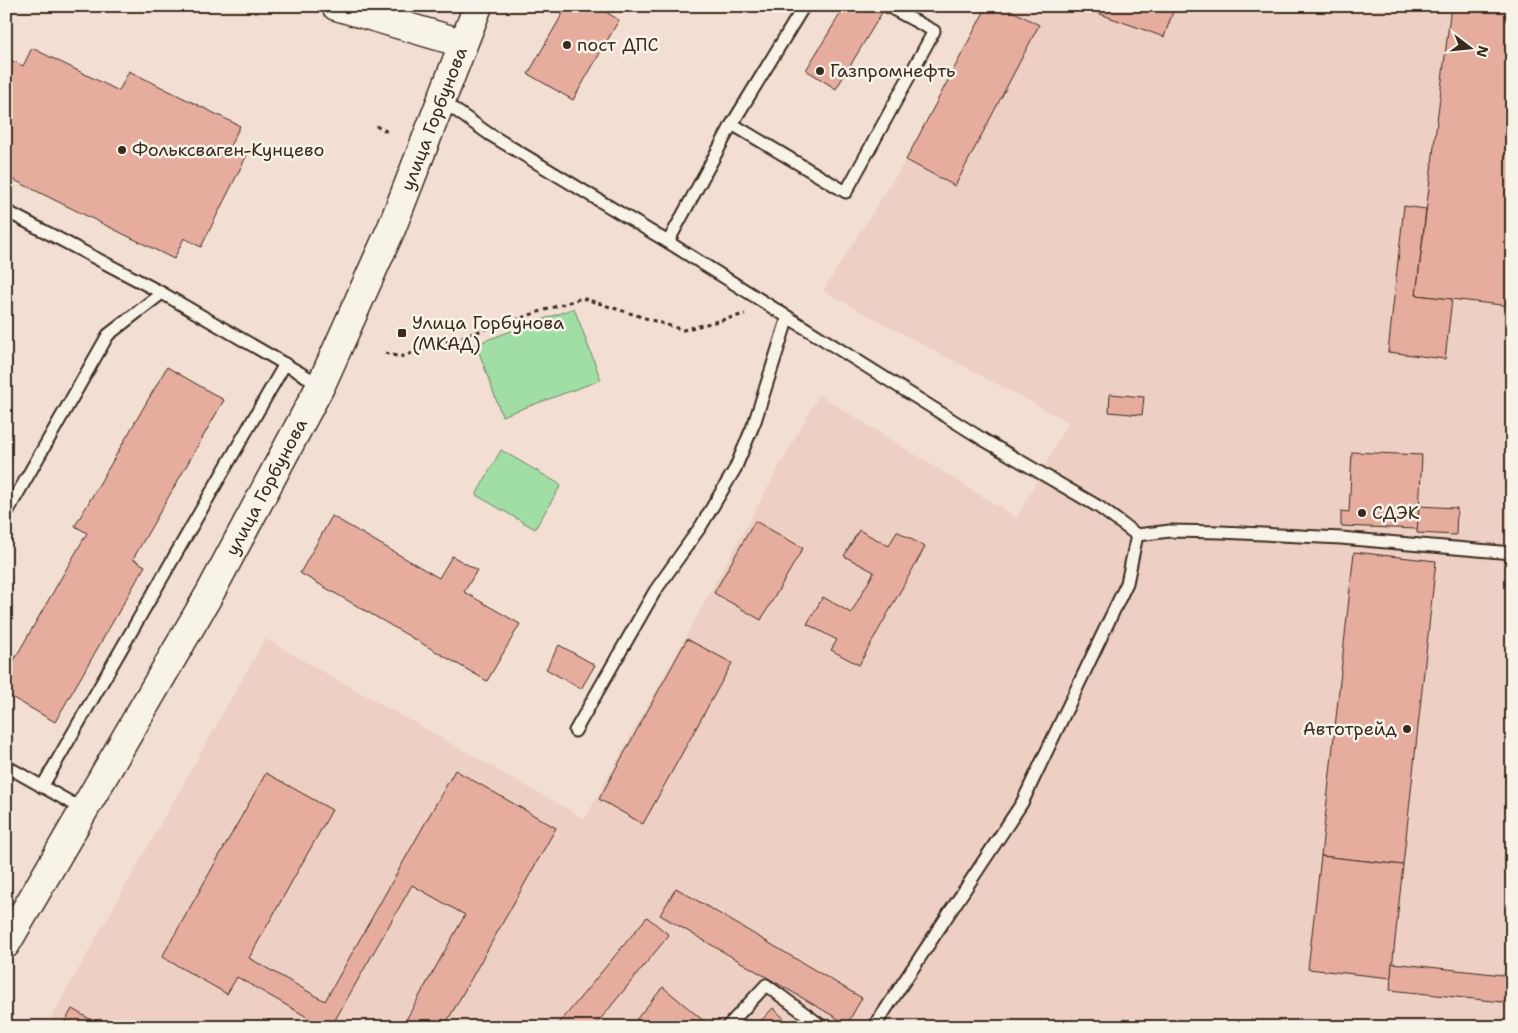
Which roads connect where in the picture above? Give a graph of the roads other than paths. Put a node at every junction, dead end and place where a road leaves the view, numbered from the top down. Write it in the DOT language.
graph roads {
  1 [pos="336,6"];
  2 [pos="478,6"];
  3 [pos="804,6"];
  4 [pos="887,6"];
  5 [pos="462,43"];
  6 [pos="441,100"];
  7 [pos="732,124"];
  8 [pos="6,211"];
  9 [pos="668,242"];
  10 [pos="162,293"];
  11 [pos="788,317"];
  12 [pos="285,364"];
  13 [pos="321,385"];
  14 [pos="6,514"];
  15 [pos="1137,535"];
  16 [pos="1512,553"];
  17 [pos="575,731"];
  18 [pos="6,766"];
  19 [pos="42,786"];
  20 [pos="84,810"];
  21 [pos="6,944"];
  22 [pos="727,1027"];
  23 [pos="823,1027"];
  24 [pos="874,1027"];
  1 -- 5 [label="street"];
  2 -- 5 [label="street, улица Горбунова"];
  3 -- 7 [label="lane"];
  4 -- 7 [label="lane"];
  5 -- 6 [label="street, улица Горбунова"];
  6 -- 9 [label="lane"];
  6 -- 13 [label="street, улица Горбунова"];
  7 -- 9 [label="lane"];
  8 -- 10 [label="lane"];
  9 -- 11 [label="lane"];
  10 -- 12 [label="lane"];
  10 -- 14 [label="lane"];
  11 -- 15 [label="lane"];
  11 -- 17 [label="lane"];
  12 -- 13 [label="lane"];
  12 -- 19 [label="lane"];
  13 -- 20 [label="street, улица Горбунова"];
  15 -- 16 [label="lane"];
  15 -- 24 [label="lane"];
  18 -- 19 [label="lane"];
  19 -- 20 [label="lane"];
  20 -- 21 [label="street, улица Горбунова"];
  22 -- 23 [label="lane"];
}
